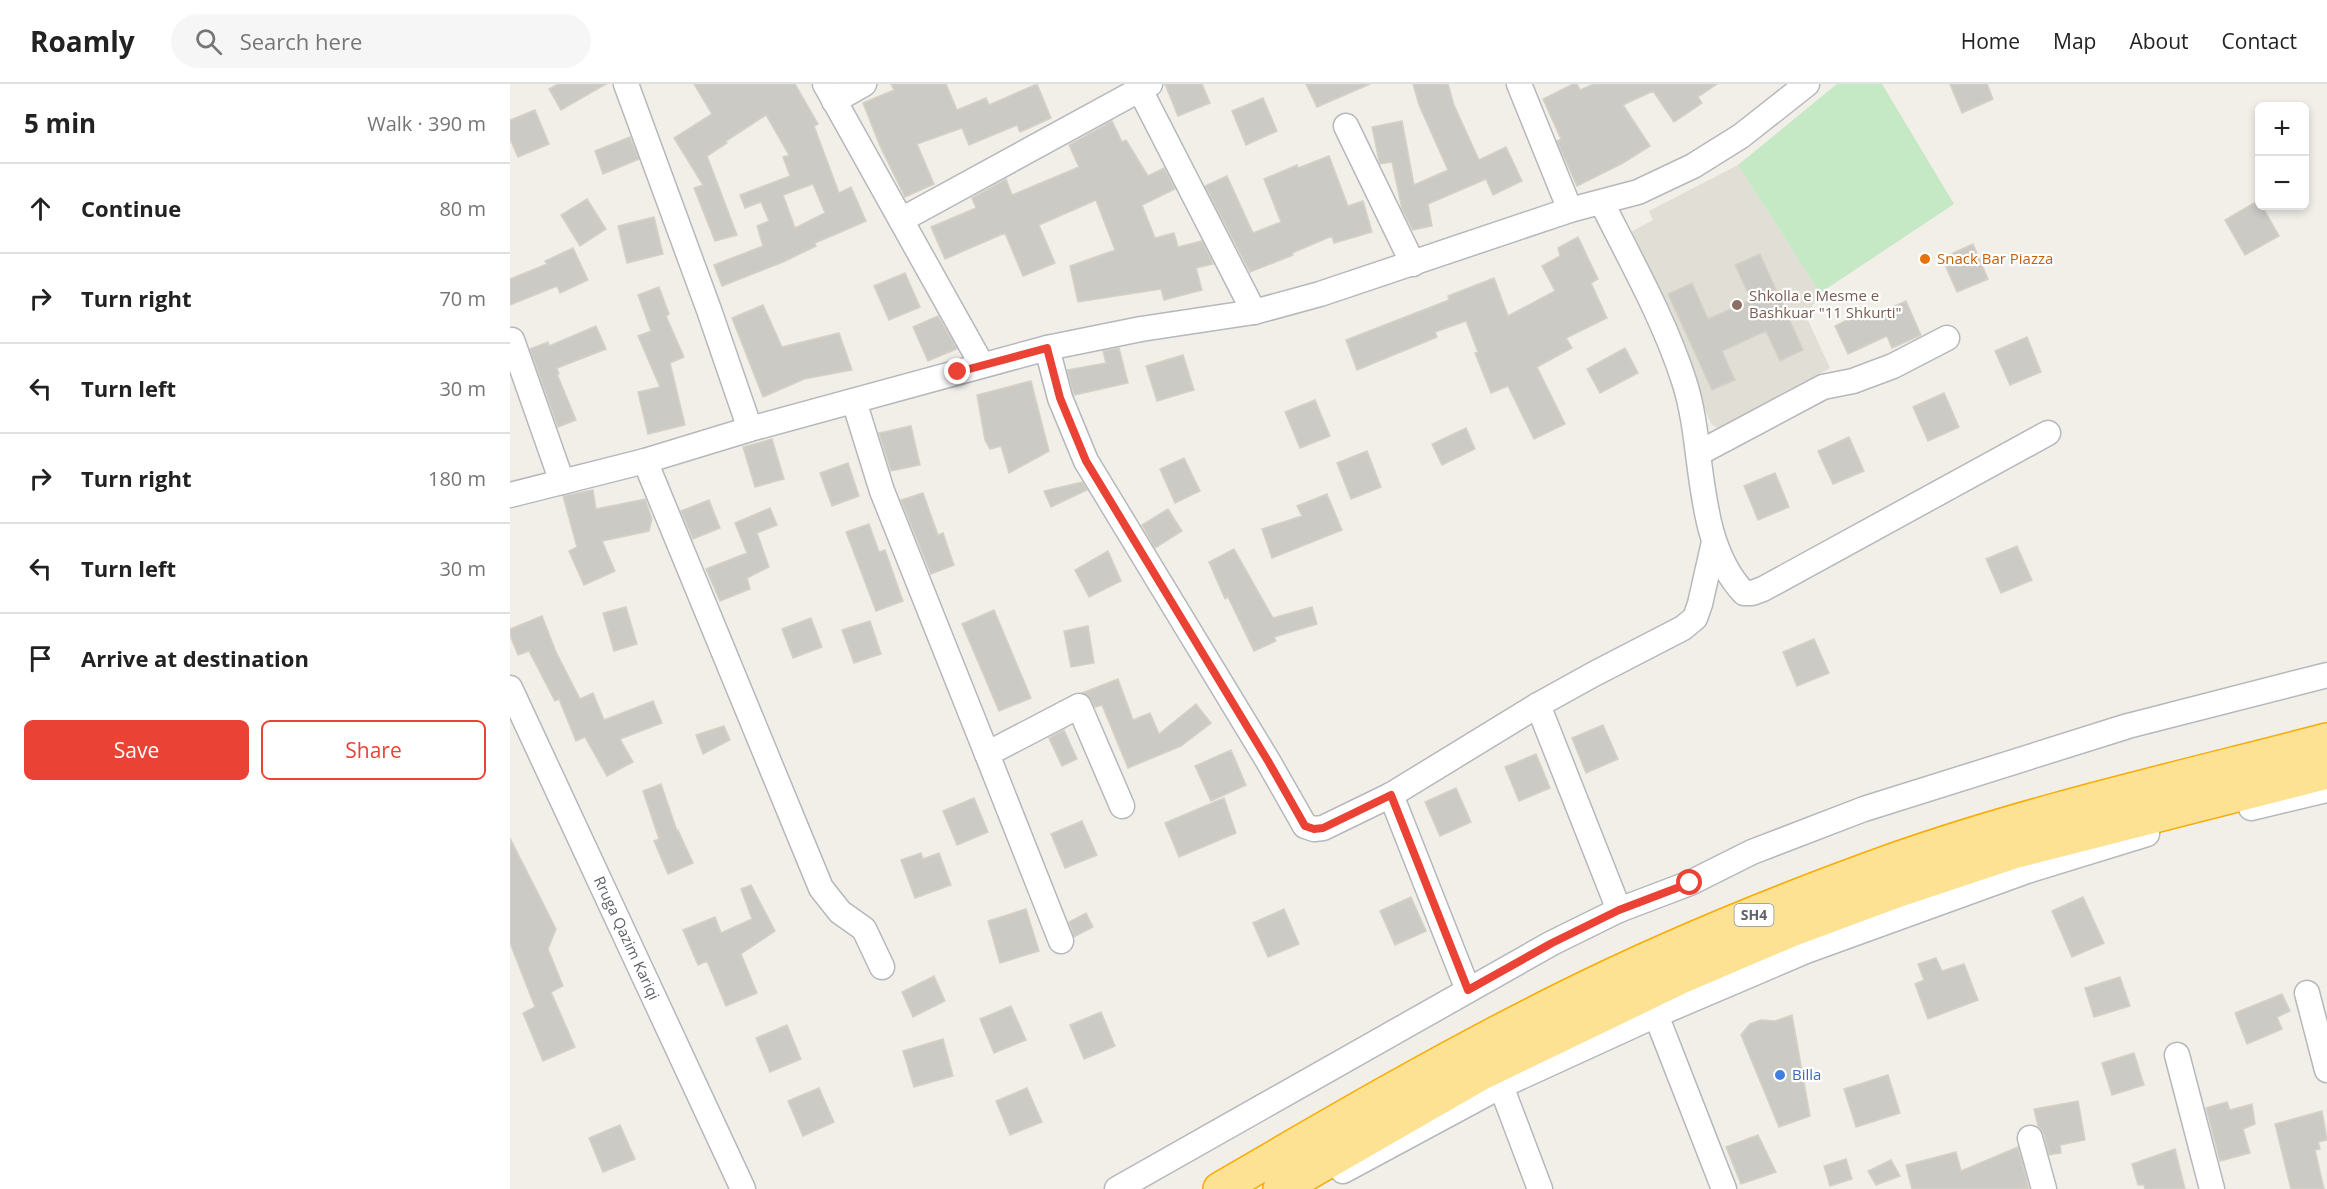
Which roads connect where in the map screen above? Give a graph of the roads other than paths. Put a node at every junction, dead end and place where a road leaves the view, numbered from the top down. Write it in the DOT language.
graph roads {
  1 [pos="626,84"];
  2 [pos="864,84"];
  3 [pos="1520,84"];
  4 [pos="1807,84"];
  5 [pos="1142,86"];
  6 [pos="1782,91"];
  7 [pos="830,93"];
  8 [pos="1346,126"];
  9 [pos="1602,203"];
  10 [pos="1570,210"];
  11 [pos="902,220"];
  12 [pos="1413,264"];
  13 [pos="1254,312"];
  14 [pos="1947,338"];
  15 [pos="512,340"];
  16 [pos="1047,348"];
  17 [pos="982,366"];
  18 [pos="854,401"];
  19 [pos="750,429"];
  20 [pos="2048,433"];
  21 [pos="1699,453"];
  22 [pos="645,461"];
  23 [pos="562,482"];
  24 [pos="510,495"];
  25 [pos="1714,543"];
  26 [pos="2327,675"];
  27 [pos="510,688"];
  28 [pos="1538,705"];
  29 [pos="2327,740"];
  30 [pos="987,754"];
  31 [pos="2327,772"];
  32 [pos="2327,790"];
  33 [pos="1391,795"];
  34 [pos="1122,807"];
  35 [pos="1619,910"];
  36 [pos="1061,941"];
  37 [pos="882,967"];
  38 [pos="1468,990"];
  39 [pos="2307,993"];
  40 [pos="1656,1015"];
  41 [pos="2177,1055"];
  42 [pos="2327,1070"];
  43 [pos="1501,1086"];
  44 [pos="2030,1138"];
  45 [pos="743,1189"];
  46 [pos="1117,1189"];
  47 [pos="1220,1189"];
  48 [pos="1280,1189"];
  49 [pos="1309,1189"];
  50 [pos="1540,1189"];
  51 [pos="1724,1189"];
  52 [pos="2044,1189"];
  53 [pos="2212,1189"];
  1 -- 19 [label="street"];
  2 -- 7 [label="street"];
  3 -- 10 [label="street"];
  4 -- 6 [label="street"];
  5 -- 11 [label="street"];
  5 -- 13 [label="street"];
  6 -- 9 [label="street"];
  7 -- 11 [label="street"];
  8 -- 12 [label="street"];
  9 -- 10 [label="street"];
  9 -- 21 [label="street"];
  10 -- 12 [label="street"];
  11 -- 17 [label="street"];
  12 -- 13 [label="street"];
  13 -- 16 [label="street"];
  14 -- 21 [label="street"];
  15 -- 23 [label="street"];
  16 -- 17 [label="street"];
  16 -- 33 [label="street"];
  17 -- 18 [label="street"];
  18 -- 19 [label="street"];
  18 -- 30 [label="street"];
  19 -- 22 [label="street"];
  20 -- 25 [label="street"];
  21 -- 25 [label="street"];
  22 -- 23 [label="street"];
  22 -- 37 [label="street"];
  23 -- 24 [label="street"];
  25 -- 28 [label="street"];
  26 -- 35 [label="street"];
  27 -- 45 [label="street, Rruga Qazim Kariqi"];
  28 -- 33 [label="street"];
  28 -- 35 [label="street"];
  29 -- 47 [label="highway, SH4"];
  30 -- 34 [label="street"];
  30 -- 36 [label="street"];
  31 -- 48 [label="highway, SH4"];
  32 -- 40 [label="street"];
  33 -- 38 [label="street"];
  35 -- 38 [label="street"];
  38 -- 46 [label="street"];
  39 -- 42 [label="street"];
  40 -- 43 [label="street"];
  40 -- 51 [label="street"];
  41 -- 53 [label="street"];
  43 -- 49 [label="street"];
  43 -- 50 [label="street"];
  44 -- 52 [label="street"];
}
